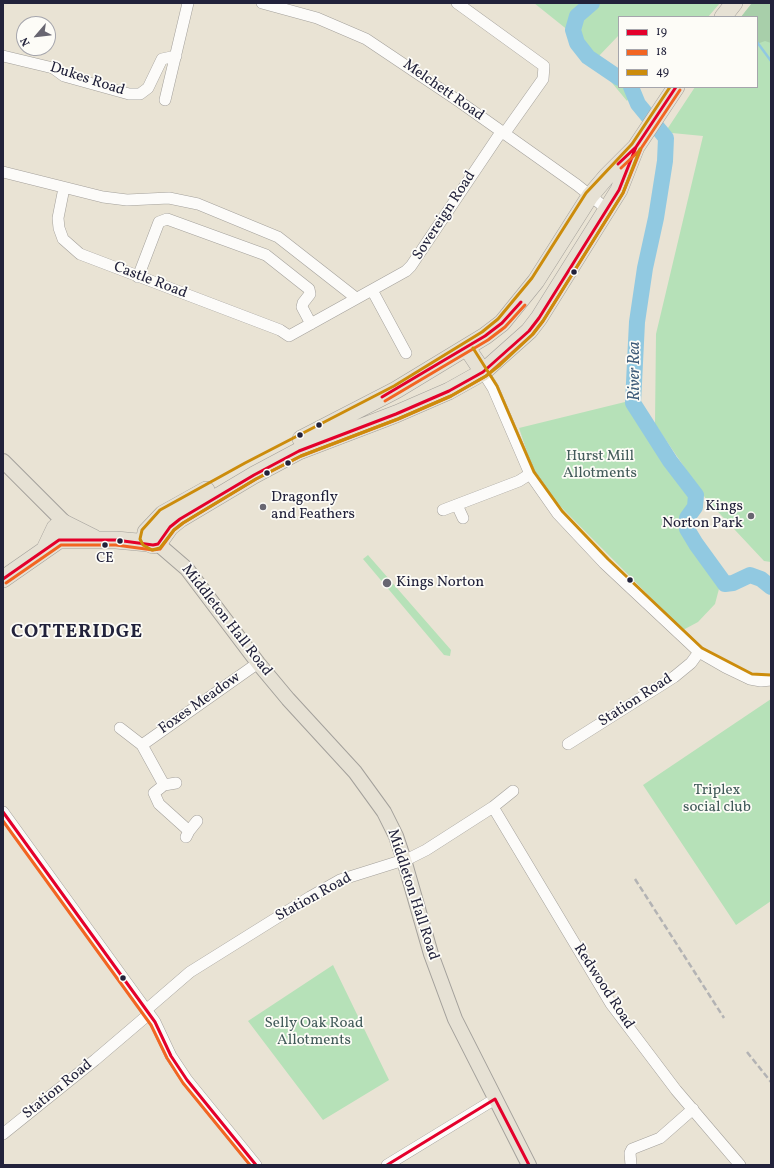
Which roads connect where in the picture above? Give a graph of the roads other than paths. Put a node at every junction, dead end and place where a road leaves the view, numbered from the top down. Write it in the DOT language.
graph roads {
  1 [pos="188,3"];
  2 [pos="262,3"];
  3 [pos="457,3"];
  4 [pos="734,3"];
  5 [pos="280,6"];
  6 [pos="724,16"];
  7 [pos="3,56"];
  8 [pos="176,56"];
  9 [pos="675,88"];
  10 [pos="165,100"];
  11 [pos="503,133"];
  12 [pos="636,147"];
  13 [pos="3,172"];
  14 [pos="64,188"];
  15 [pos="590,196"];
  16 [pos="607,209"];
  17 [pos="138,277"];
  18 [pos="372,290"];
  19 [pos="356,298"];
  20 [pos="311,324"];
  21 [pos="288,336"];
  22 [pos="467,348"];
  23 [pos="406,353"];
  24 [pos="483,372"];
  25 [pos="299,447"];
  26 [pos="3,461"];
  27 [pos="530,474"];
  28 [pos="457,505"];
  29 [pos="442,510"];
  30 [pos="463,518"];
  31 [pos="62,531"];
  32 [pos="153,537"];
  33 [pos="3,579"];
  34 [pos="699,652"];
  35 [pos="258,663"];
  36 [pos="771,681"];
  37 [pos="120,728"];
  38 [pos="568,744"];
  39 [pos="142,745"];
  40 [pos="176,783"];
  41 [pos="164,785"];
  42 [pos="513,791"];
  43 [pos="493,807"];
  44 [pos="3,812"];
  45 [pos="197,821"];
  46 [pos="404,860"];
  47 [pos="147,1012"];
  48 [pos="495,1099"];
  49 [pos="693,1109"];
  50 [pos="3,1134"];
  51 [pos="256,1165"];
  52 [pos="387,1165"];
  53 [pos="529,1165"];
  54 [pos="631,1165"];
  55 [pos="740,1165"];
  1 -- 8 [label="street"];
  2 -- 5 [label="street, Melchett Road"];
  3 -- 11 [label="street, Sovereign Road"];
  4 -- 6 [label="highway"];
  5 -- 11 [label="street, Melchett Road"];
  7 -- 8 [label="street, Dukes Road"];
  8 -- 10 [label="street"];
  9 -- 12 [label="highway"];
  11 -- 15 [label="street, Melchett Road"];
  11 -- 18 [label="street, Sovereign Road"];
  12 -- 15 [label="highway"];
  12 -- 16 [label="highway"];
  13 -- 14 [label="street"];
  14 -- 17 [label="street, Castle Road"];
  14 -- 19 [label="street"];
  15 -- 16 [label="street, Melchett Road"];
  15 -- 22 [label="highway"];
  16 -- 24 [label="highway"];
  17 -- 20 [label="street"];
  17 -- 21 [label="street, Castle Road"];
  18 -- 19 [label="street, Sovereign Road"];
  18 -- 23 [label="street"];
  19 -- 20 [label="street, Sovereign Road"];
  20 -- 21 [label="street, Sovereign Road"];
  22 -- 24 [label="highway"];
  22 -- 25 [label="highway"];
  24 -- 25 [label="highway"];
  24 -- 27 [label="street"];
  25 -- 32 [label="highway"];
  25 -- 32 [label="highway"];
  26 -- 31 [label="main road"];
  27 -- 28 [label="street"];
  27 -- 34 [label="street"];
  28 -- 29 [label="street"];
  28 -- 30 [label="street"];
  31 -- 32 [label="highway"];
  31 -- 33 [label="highway"];
  32 -- 35 [label="main road, Middleton Hall Road"];
  34 -- 36 [label="street"];
  34 -- 38 [label="street, Station Road"];
  35 -- 39 [label="street, Foxes Meadow"];
  35 -- 46 [label="main road, Middleton Hall Road"];
  37 -- 39 [label="street"];
  39 -- 41 [label="street"];
  40 -- 41 [label="street"];
  41 -- 45 [label="street"];
  42 -- 43 [label="street, Station Road"];
  43 -- 46 [label="street, Station Road"];
  43 -- 49 [label="street, Redwood Road"];
  44 -- 47 [label="street"];
  46 -- 47 [label="street, Station Road"];
  46 -- 48 [label="main road, Middleton Hall Road"];
  47 -- 50 [label="street, Station Road"];
  47 -- 51 [label="street"];
  48 -- 52 [label="street"];
  48 -- 53 [label="main road, Middleton Hall Road"];
  49 -- 54 [label="street"];
  49 -- 55 [label="street, Redwood Road"];
}
